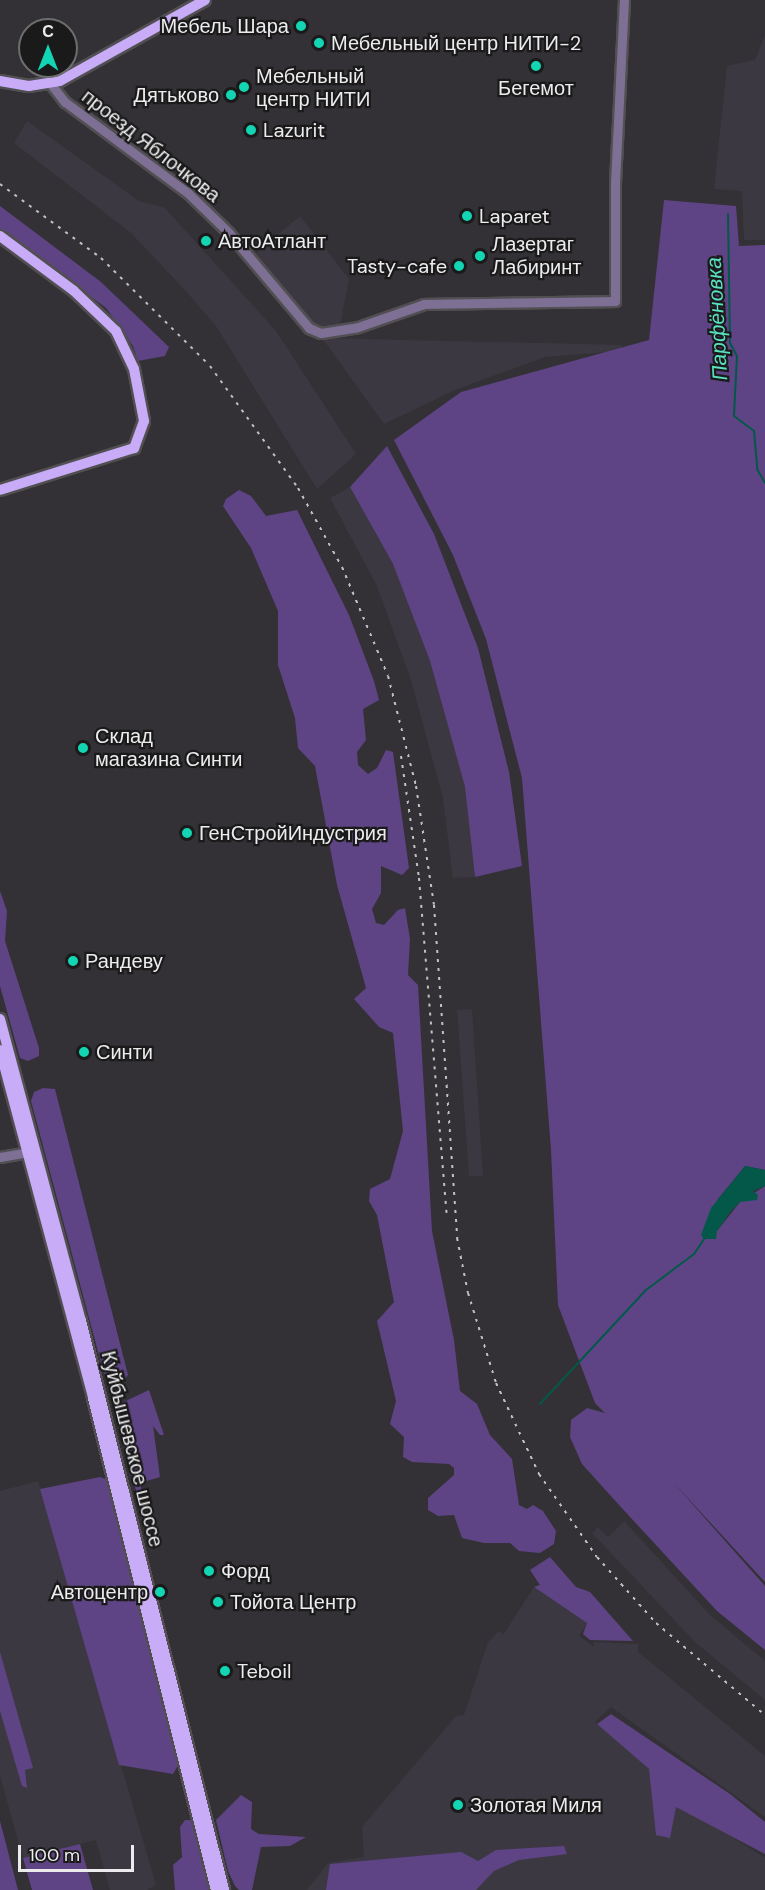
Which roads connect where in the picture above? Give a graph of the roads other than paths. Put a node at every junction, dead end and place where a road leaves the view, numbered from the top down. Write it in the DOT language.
graph roads {
  1 [pos="205,0"];
  2 [pos="624,0"];
  3 [pos="0,74"];
  4 [pos="0,81"];
  5 [pos="50,83"];
  6 [pos="0,236"];
  7 [pos="0,490"];
  8 [pos="0,1019"];
  9 [pos="0,1050"];
  10 [pos="27,1152"];
  11 [pos="0,1156"];
  12 [pos="216,1890"];
  13 [pos="224,1890"];
  1 -- 5 [label="main road, проезд Яблочкова"];
  2 -- 5 [label="street, проезд Яблочкова"];
  3 -- 5 [label="main road"];
  4 -- 5 [label="main road, проезд Яблочкова"];
  6 -- 7 [label="main road"];
  8 -- 13 [label="main road, Куйбышевское шоссе"];
  9 -- 10 [label="main road, Куйбышевское шоссе"];
  10 -- 11 [label="street"];
  10 -- 12 [label="main road, Куйбышевское шоссе"];
}
